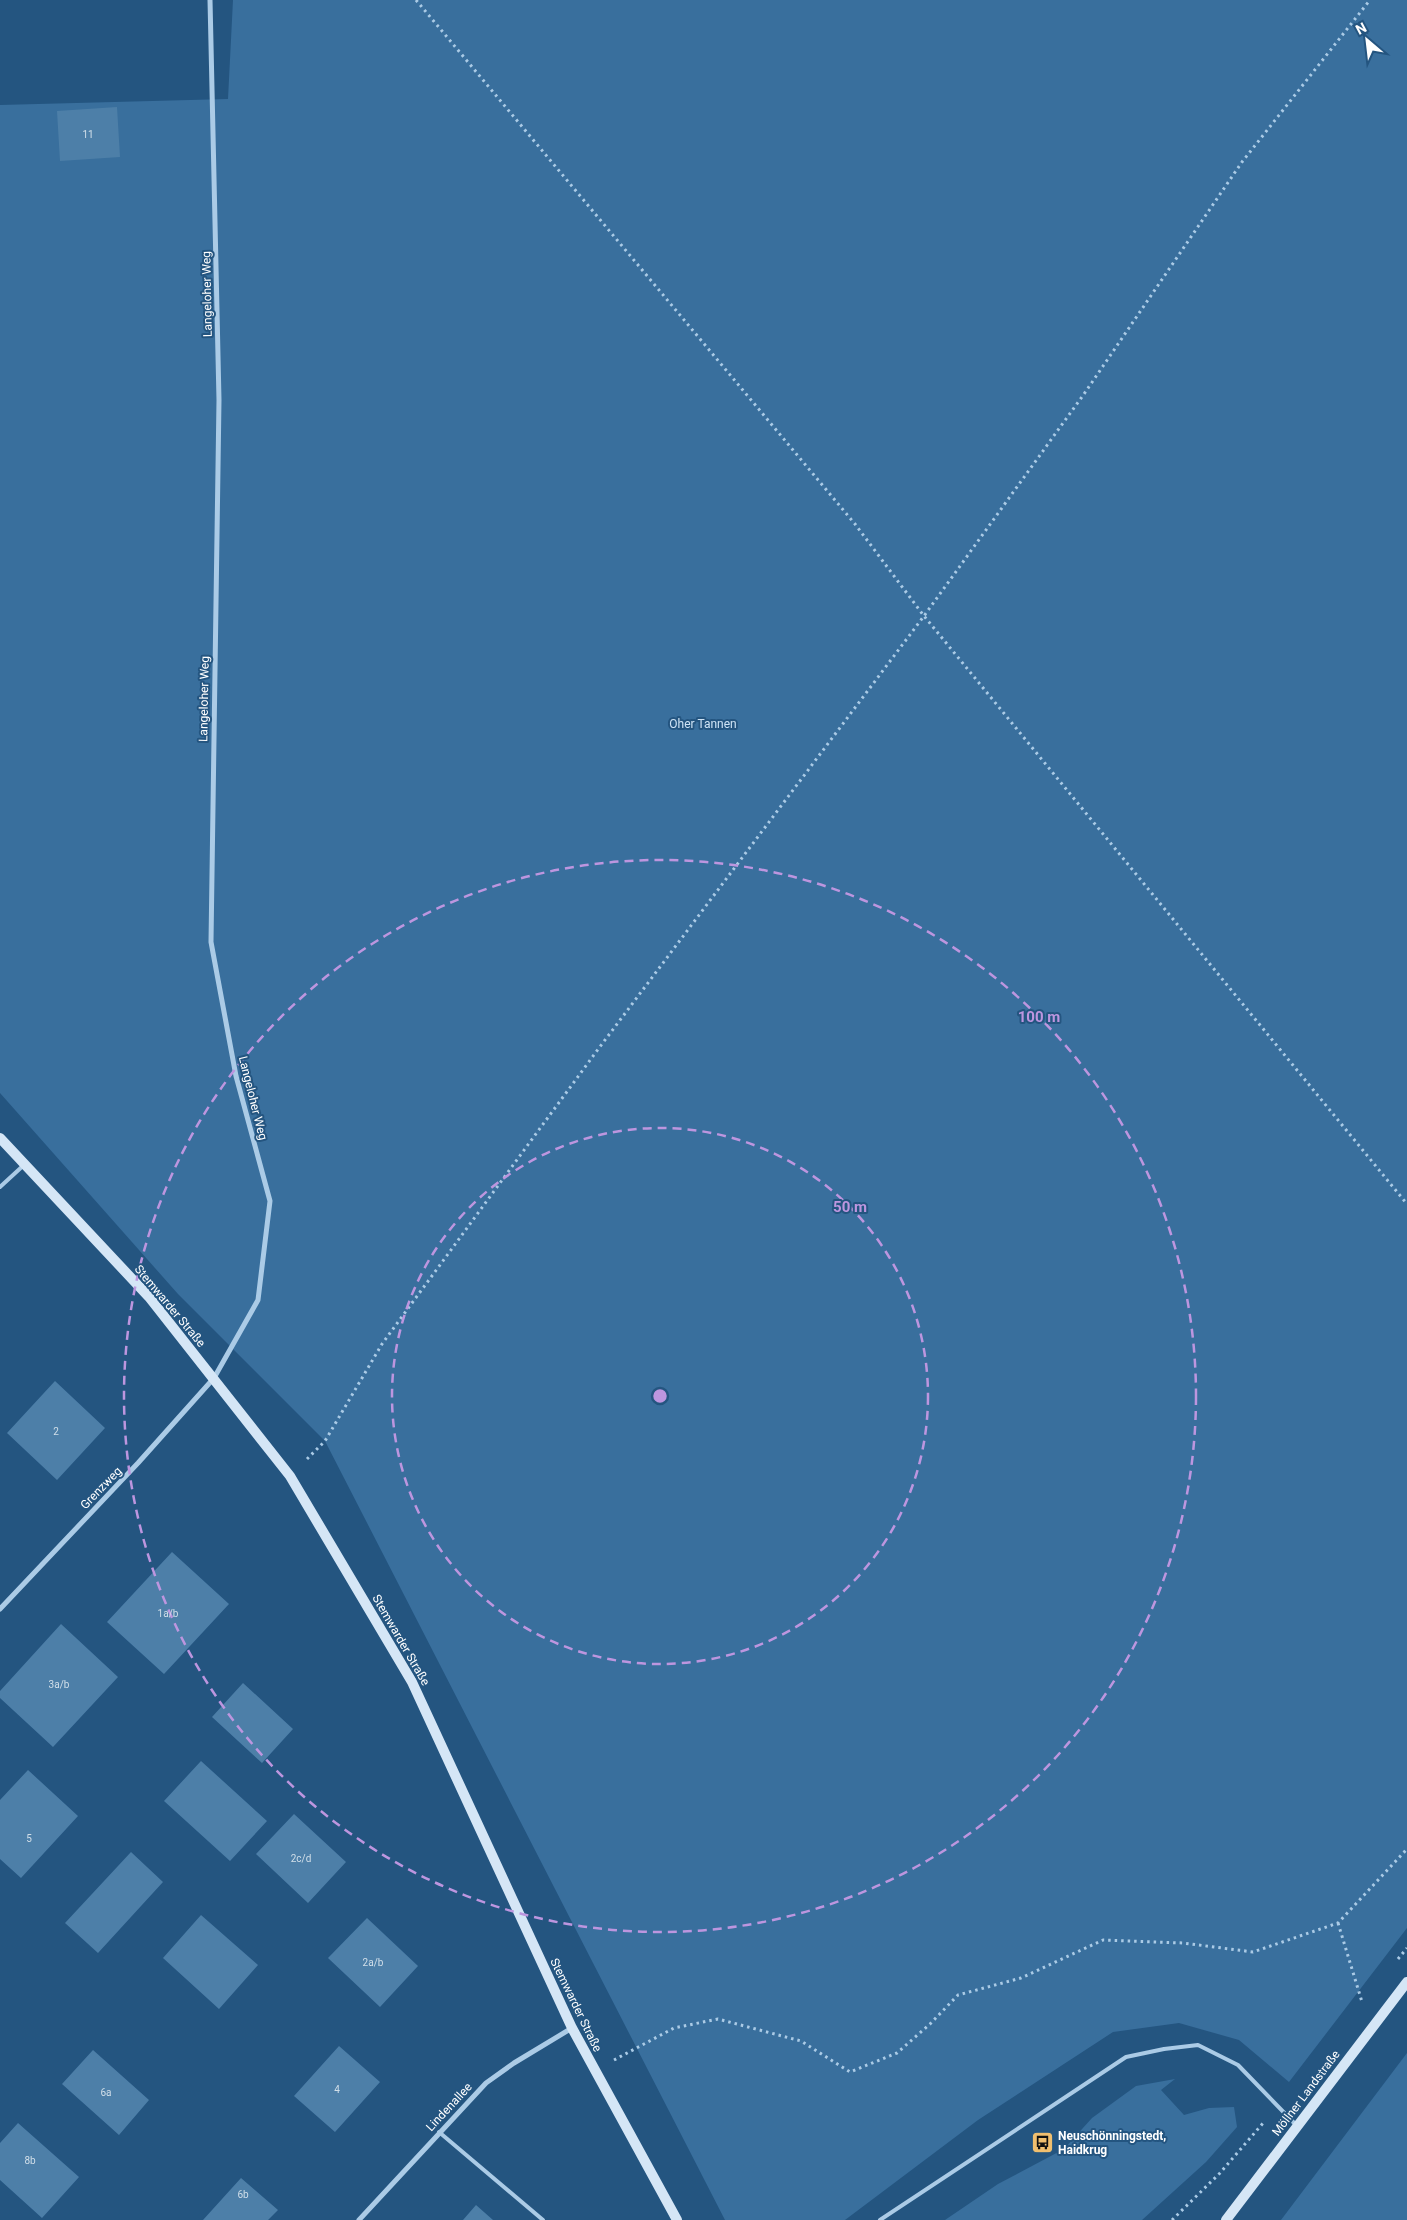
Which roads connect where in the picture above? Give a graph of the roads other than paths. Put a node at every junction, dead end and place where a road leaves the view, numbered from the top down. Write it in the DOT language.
graph roads {
  1 [pos="210,0"];
  2 [pos="0,1138"];
  3 [pos="24,1164"];
  4 [pos="0,1187"];
  5 [pos="214,1378"];
  6 [pos="0,1609"];
  7 [pos="1407,1982"];
  8 [pos="572,2028"];
  9 [pos="1297,2127"];
  10 [pos="439,2132"];
  11 [pos="359,2220"];
  12 [pos="543,2220"];
  13 [pos="677,2220"];
  14 [pos="880,2220"];
  15 [pos="1226,2220"];
  1 -- 5 [label="street, Langeloher Weg"];
  2 -- 3 [label="main road, Stemwarder Straße"];
  3 -- 4 [label="lane"];
  3 -- 5 [label="main road, Stemwarder Straße"];
  5 -- 6 [label="street, Grenzweg"];
  5 -- 8 [label="main road, Stemwarder Straße"];
  7 -- 9 [label="main road, Möllner Landstraße"];
  8 -- 10 [label="street, Lindenallee"];
  8 -- 13 [label="main road, Stemwarder Straße"];
  9 -- 14 [label="lane"];
  9 -- 15 [label="main road, Möllner Landstraße"];
  10 -- 11 [label="street, Lindenallee"];
  10 -- 12 [label="lane"];
}
